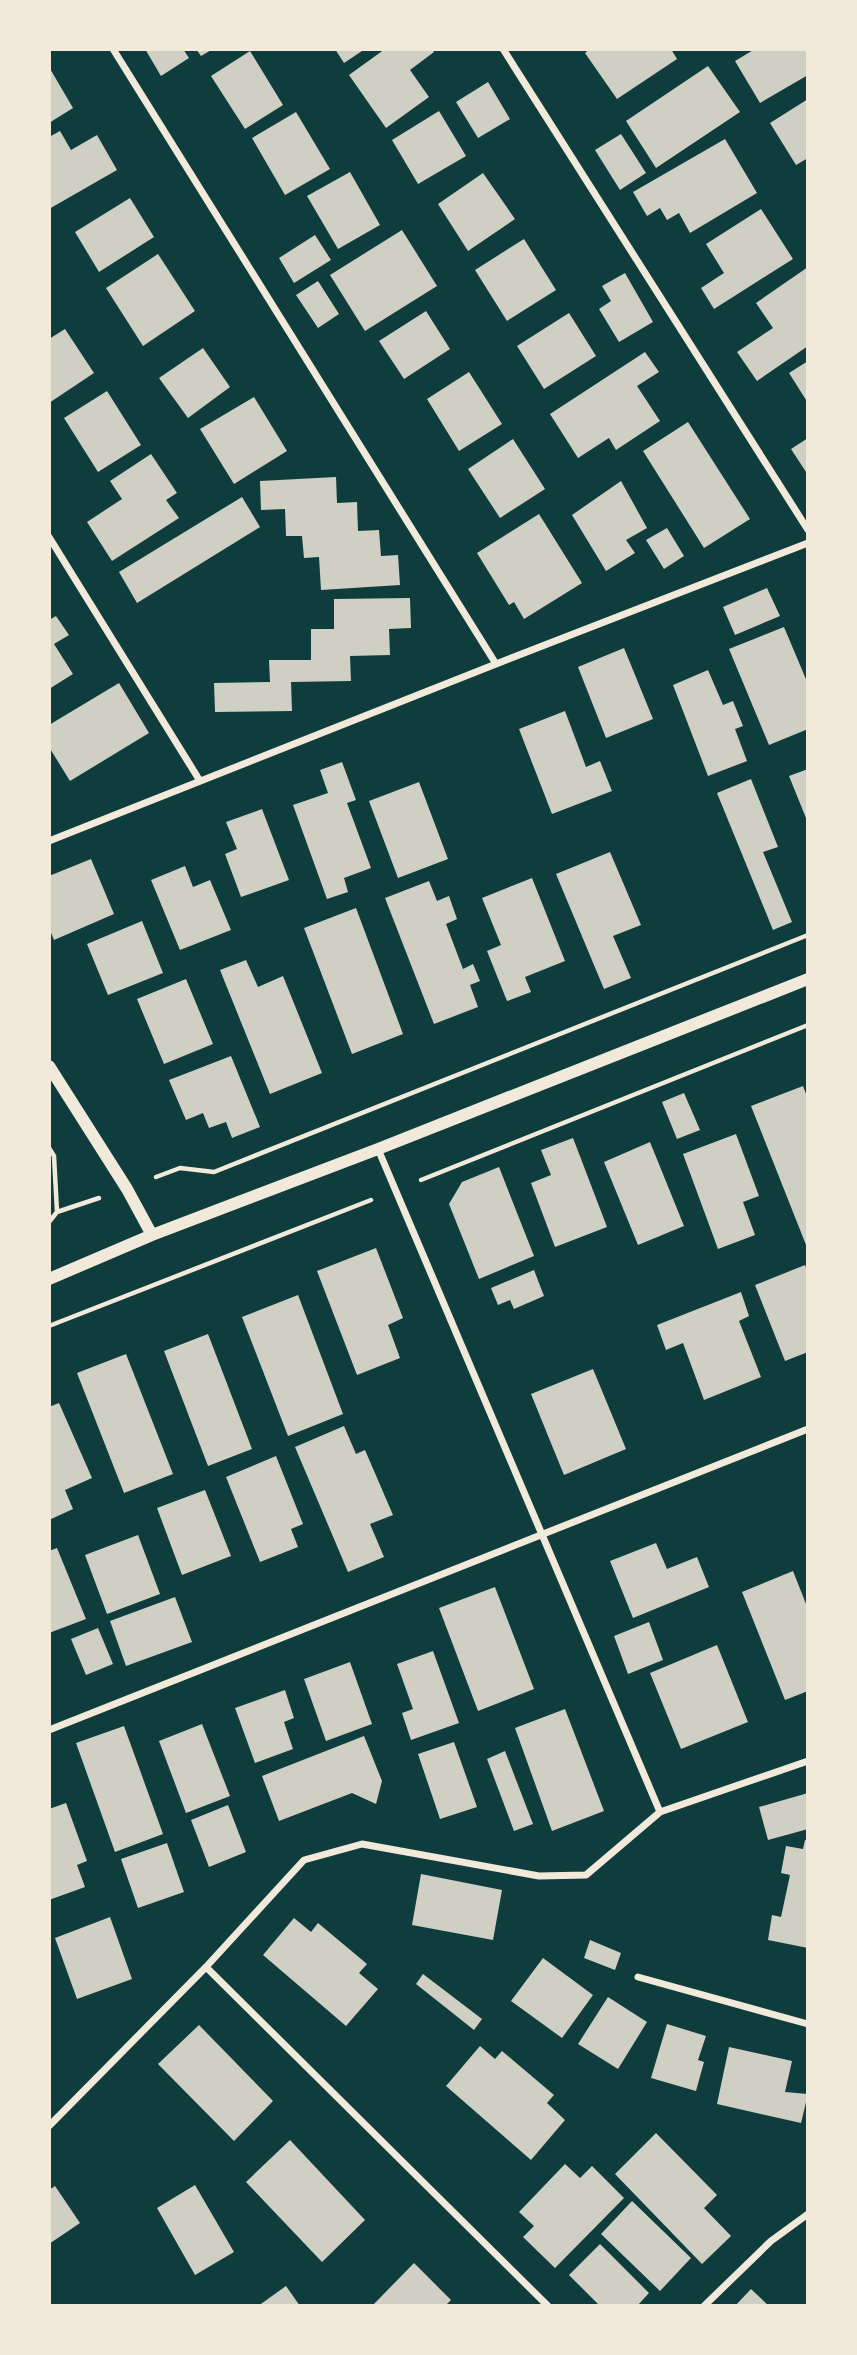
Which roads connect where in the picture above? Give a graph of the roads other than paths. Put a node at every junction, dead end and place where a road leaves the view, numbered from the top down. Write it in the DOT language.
graph roads {
  1 [pos="113,49"];
  2 [pos="503,49"];
  3 [pos="808,530"];
  4 [pos="49,537"];
  5 [pos="808,543"];
  6 [pos="496,664"];
  7 [pos="200,781"];
  8 [pos="49,841"];
  9 [pos="808,979"];
  10 [pos="49,1066"];
  11 [pos="378,1149"];
  12 [pos="152,1235"];
  13 [pos="49,1279"];
  14 [pos="808,1429"];
  15 [pos="542,1534"];
  16 [pos="49,1730"];
  17 [pos="808,1761"];
  18 [pos="660,1812"];
  19 [pos="206,1967"];
  20 [pos="638,1977"];
  21 [pos="808,2024"];
  22 [pos="49,2126"];
  23 [pos="808,2214"];
  24 [pos="548,2306"];
  25 [pos="704,2306"];
  1 -- 6 [label="street"];
  2 -- 3 [label="street"];
  4 -- 7 [label="street"];
  5 -- 6 [label="street"];
  6 -- 7 [label="street"];
  7 -- 8 [label="street"];
  9 -- 11 [label="street"];
  10 -- 12 [label="street"];
  11 -- 12 [label="street"];
  11 -- 15 [label="street"];
  12 -- 13 [label="street"];
  14 -- 15 [label="street"];
  15 -- 16 [label="street"];
  15 -- 18 [label="street"];
  17 -- 18 [label="street"];
  18 -- 19 [label="street"];
  19 -- 22 [label="street"];
  19 -- 24 [label="street"];
  20 -- 21 [label="street"];
  23 -- 25 [label="street"];
}
